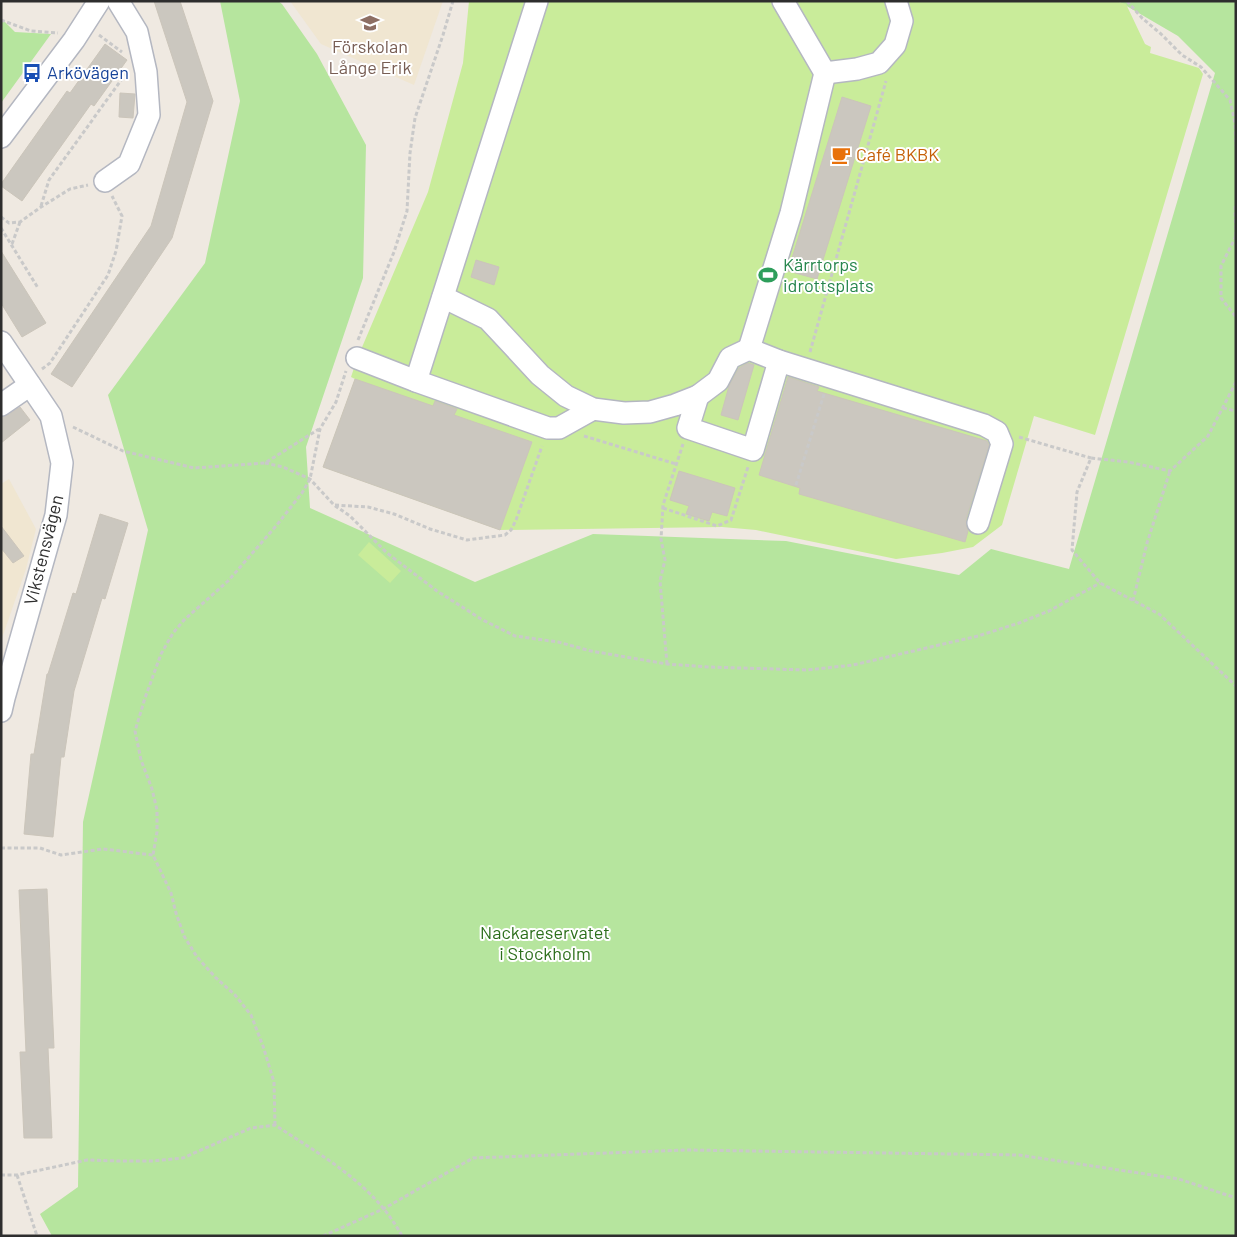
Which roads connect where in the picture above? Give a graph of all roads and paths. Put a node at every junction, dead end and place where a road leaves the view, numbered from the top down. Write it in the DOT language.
graph roads {
  1 [pos="99,1"];
  2 [pos="118,1"];
  3 [pos="453,1"];
  4 [pos="537,1"];
  5 [pos="783,1"];
  6 [pos="896,1"];
  7 [pos="1127,1"];
  8 [pos="1,20"];
  9 [pos="79,32"];
  10 [pos="138,57"];
  11 [pos="825,73"];
  12 [pos="888,73"];
  13 [pos="1,137"];
  14 [pos="1236,146"];
  15 [pos="105,182"];
  16 [pos="1236,204"];
  17 [pos="41,207"];
  18 [pos="1,217"];
  19 [pos="20,222"];
  20 [pos="1,228"];
  21 [pos="1236,236"];
  22 [pos="12,245"];
  23 [pos="38,288"];
  24 [pos="443,297"];
  25 [pos="1236,317"];
  26 [pos="1,342"];
  27 [pos="749,349"];
  28 [pos="353,357"];
  29 [pos="779,361"];
  30 [pos="50,362"];
  31 [pos="805,369"];
  32 [pos="829,377"];
  33 [pos="416,381"];
  34 [pos="1236,382"];
  35 [pos="30,385"];
  36 [pos="698,396"];
  37 [pos="1,405"];
  38 [pos="1223,408"];
  39 [pos="593,409"];
  40 [pos="1236,410"];
  41 [pos="51,416"];
  42 [pos="553,428"];
  43 [pos="320,429"];
  44 [pos="997,432"];
  45 [pos="753,450"];
  46 [pos="1090,458"];
  47 [pos="266,463"];
  48 [pos="1170,472"];
  49 [pos="310,479"];
  50 [pos="796,485"];
  51 [pos="334,505"];
  52 [pos="663,508"];
  53 [pos="978,523"];
  54 [pos="1100,583"];
  55 [pos="1133,601"];
  56 [pos="667,664"];
  57 [pos="1236,686"];
  58 [pos="1,711"];
  59 [pos="1,848"];
  60 [pos="153,855"];
  61 [pos="275,1125"];
  62 [pos="1,1175"];
  63 [pos="17,1175"];
  64 [pos="1236,1198"];
  65 [pos="383,1209"];
  66 [pos="37,1236"];
  67 [pos="323,1236"];
  68 [pos="402,1236"];
  1 -- 9 [label="street"];
  2 -- 10 [label="street"];
  3 -- 28 [label="path"];
  4 -- 24 [label="street"];
  5 -- 11 [label="street"];
  6 -- 11 [label="street"];
  7 -- 14 [label="path"];
  8 -- 9 [label="path"];
  9 -- 10 [label="path"];
  9 -- 13 [label="street"];
  10 -- 15 [label="street"];
  10 -- 17 [label="path"];
  11 -- 27 [label="street"];
  12 -- 31 [label="path"];
  15 -- 17 [label="path"];
  15 -- 30 [label="path"];
  16 -- 21 [label="path"];
  17 -- 19 [label="path"];
  18 -- 19 [label="path"];
  19 -- 22 [label="path"];
  20 -- 22 [label="path"];
  21 -- 25 [label="path"];
  22 -- 23 [label="path"];
  24 -- 33 [label="street"];
  24 -- 39 [label="street"];
  26 -- 35 [label="street, Vikstensvägen"];
  27 -- 29 [label="street"];
  27 -- 36 [label="street"];
  28 -- 33 [label="street"];
  28 -- 43 [label="path"];
  29 -- 31 [label="street"];
  29 -- 45 [label="street"];
  31 -- 32 [label="street"];
  32 -- 44 [label="street"];
  32 -- 50 [label="path"];
  33 -- 42 [label="street"];
  34 -- 38 [label="path"];
  35 -- 37 [label="street"];
  35 -- 41 [label="street, Vikstensvägen"];
  36 -- 39 [label="street"];
  36 -- 45 [label="street"];
  38 -- 40 [label="path"];
  38 -- 48 [label="path"];
  39 -- 42 [label="street"];
  41 -- 47 [label="path"];
  41 -- 58 [label="street, Vikstensvägen"];
  42 -- 51 [label="path"];
  42 -- 52 [label="path"];
  43 -- 47 [label="path"];
  43 -- 49 [label="path"];
  44 -- 46 [label="path"];
  44 -- 53 [label="street"];
  45 -- 52 [label="path"];
  46 -- 48 [label="path"];
  46 -- 54 [label="path"];
  47 -- 49 [label="path"];
  48 -- 55 [label="path"];
  49 -- 51 [label="path"];
  49 -- 60 [label="path"];
  51 -- 56 [label="path"];
  52 -- 56 [label="path"];
  54 -- 55 [label="path"];
  54 -- 56 [label="path"];
  55 -- 57 [label="path"];
  59 -- 60 [label="path"];
  60 -- 61 [label="path"];
  61 -- 63 [label="path"];
  61 -- 65 [label="path"];
  62 -- 63 [label="path"];
  63 -- 66 [label="path"];
  64 -- 65 [label="path"];
  65 -- 67 [label="path"];
  65 -- 68 [label="path"];
}
